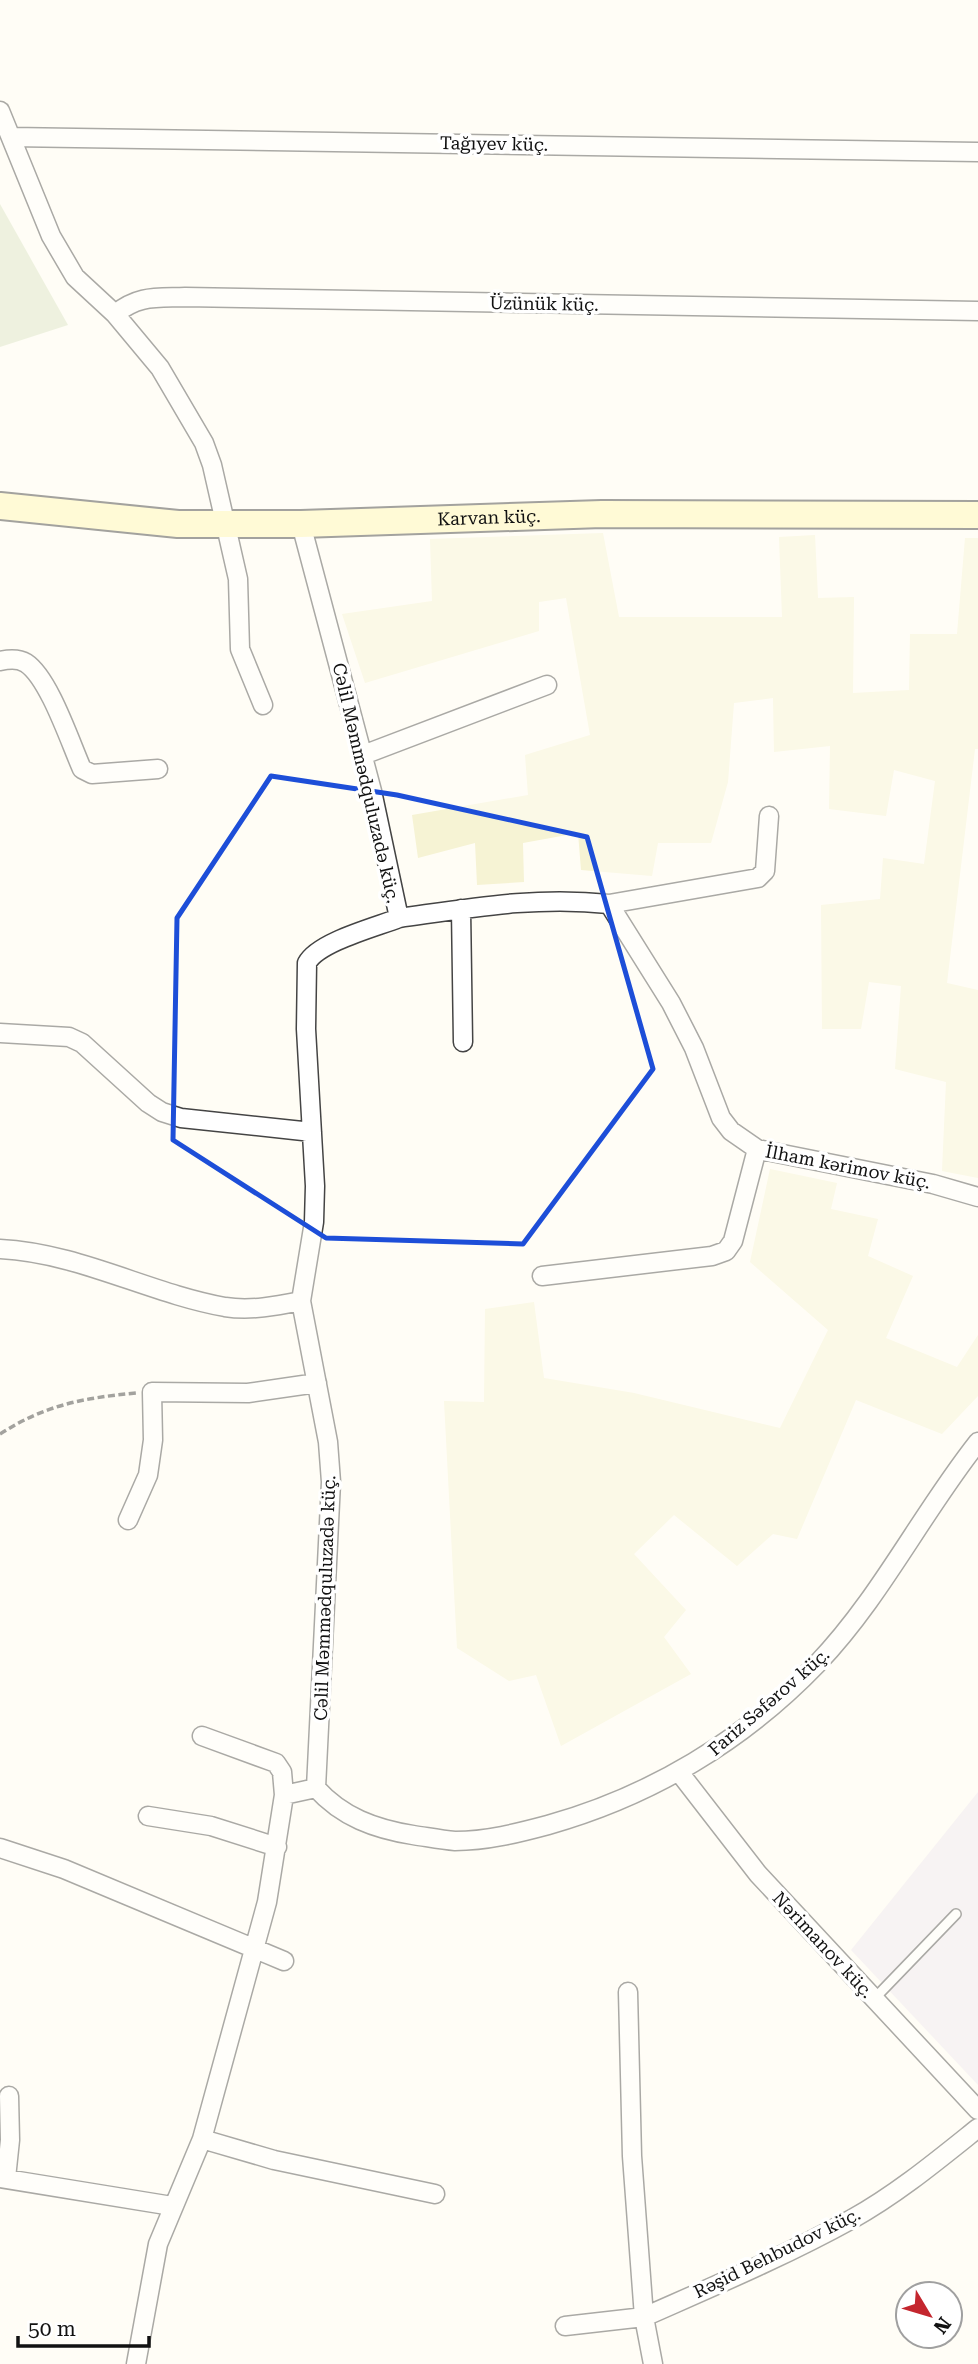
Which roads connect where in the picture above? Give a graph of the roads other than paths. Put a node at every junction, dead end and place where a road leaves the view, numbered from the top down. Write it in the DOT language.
graph roads {
  1 [pos="0,111"];
  2 [pos="10,137"];
  3 [pos="978,152"];
  4 [pos="978,312"];
  5 [pos="115,314"];
  6 [pos="0,506"];
  7 [pos="978,515"];
  8 [pos="224,524"];
  9 [pos="301,524"];
  10 [pos="0,661"];
  11 [pos="547,685"];
  12 [pos="263,705"];
  13 [pos="363,755"];
  14 [pos="158,769"];
  15 [pos="769,816"];
  16 [pos="609,904"];
  17 [pos="461,909"];
  18 [pos="399,918"];
  19 [pos="0,1033"];
  20 [pos="464,1042"];
  21 [pos="312,1132"];
  22 [pos="757,1149"];
  23 [pos="978,1197"];
  24 [pos="0,1249"];
  25 [pos="542,1276"];
  26 [pos="301,1301"];
  27 [pos="317,1383"];
  28 [pos="978,1442"];
  29 [pos="128,1521"];
  30 [pos="202,1736"];
  31 [pos="679,1772"];
  32 [pos="316,1788"];
  33 [pos="284,1795"];
  34 [pos="148,1816"];
  35 [pos="277,1847"];
  36 [pos="0,1848"];
  37 [pos="956,1914"];
  38 [pos="253,1950"];
  39 [pos="284,1961"];
  40 [pos="628,1992"];
  41 [pos="873,2000"];
  42 [pos="9,2096"];
  43 [pos="978,2110"];
  44 [pos="978,2128"];
  45 [pos="202,2139"];
  46 [pos="3,2178"];
  47 [pos="435,2194"];
  48 [pos="172,2206"];
  49 [pos="644,2317"];
  50 [pos="565,2326"];
  51 [pos="135,2364"];
  52 [pos="653,2364"];
  1 -- 2 [label="street"];
  2 -- 3 [label="street, Tağıyev küç."];
  2 -- 5 [label="street"];
  4 -- 5 [label="street, Üzünük küç."];
  5 -- 8 [label="street"];
  6 -- 8 [label="street, Karvan küç."];
  7 -- 9 [label="street, Karvan küç."];
  8 -- 9 [label="street, Karvan küç."];
  8 -- 12 [label="street"];
  9 -- 13 [label="street, Cəlil Məmmədquluzadə küç."];
  10 -- 14 [label="street"];
  11 -- 13 [label="street"];
  13 -- 18 [label="street, Cəlil Məmmədquluzadə küç."];
  15 -- 16 [label="street"];
  16 -- 17 [label="street"];
  16 -- 22 [label="street, İlham kərimov küç."];
  17 -- 18 [label="street"];
  17 -- 20 [label="street"];
  18 -- 21 [label="street, Cəlil Məmmədquluzadə küç."];
  19 -- 21 [label="street"];
  21 -- 26 [label="street, Cəlil Məmmədquluzadə küç."];
  22 -- 23 [label="street, İlham kərimov küç."];
  22 -- 25 [label="street"];
  24 -- 26 [label="street"];
  26 -- 27 [label="street, Cəlil Məmmədquluzadə küç."];
  27 -- 29 [label="street"];
  27 -- 32 [label="street, Cəlil Məmmədquluzadə küç."];
  28 -- 31 [label="street, Fariz Səfərov küç."];
  30 -- 33 [label="street"];
  31 -- 32 [label="street, Fariz Səfərov küç."];
  31 -- 41 [label="street, Nərimanov küç."];
  32 -- 33 [label="street"];
  33 -- 35 [label="street"];
  34 -- 35 [label="street"];
  35 -- 38 [label="street"];
  36 -- 38 [label="street"];
  37 -- 41 [label="lane"];
  38 -- 39 [label="street"];
  38 -- 45 [label="street"];
  40 -- 49 [label="street"];
  41 -- 43 [label="street, Nərimanov küç."];
  42 -- 46 [label="street"];
  44 -- 49 [label="street, Rəşid Behbudov küç."];
  45 -- 47 [label="street"];
  45 -- 48 [label="street"];
  46 -- 48 [label="street"];
  48 -- 51 [label="street"];
  49 -- 50 [label="street, Rəşid Behbudov küç."];
  49 -- 52 [label="street"];
}
